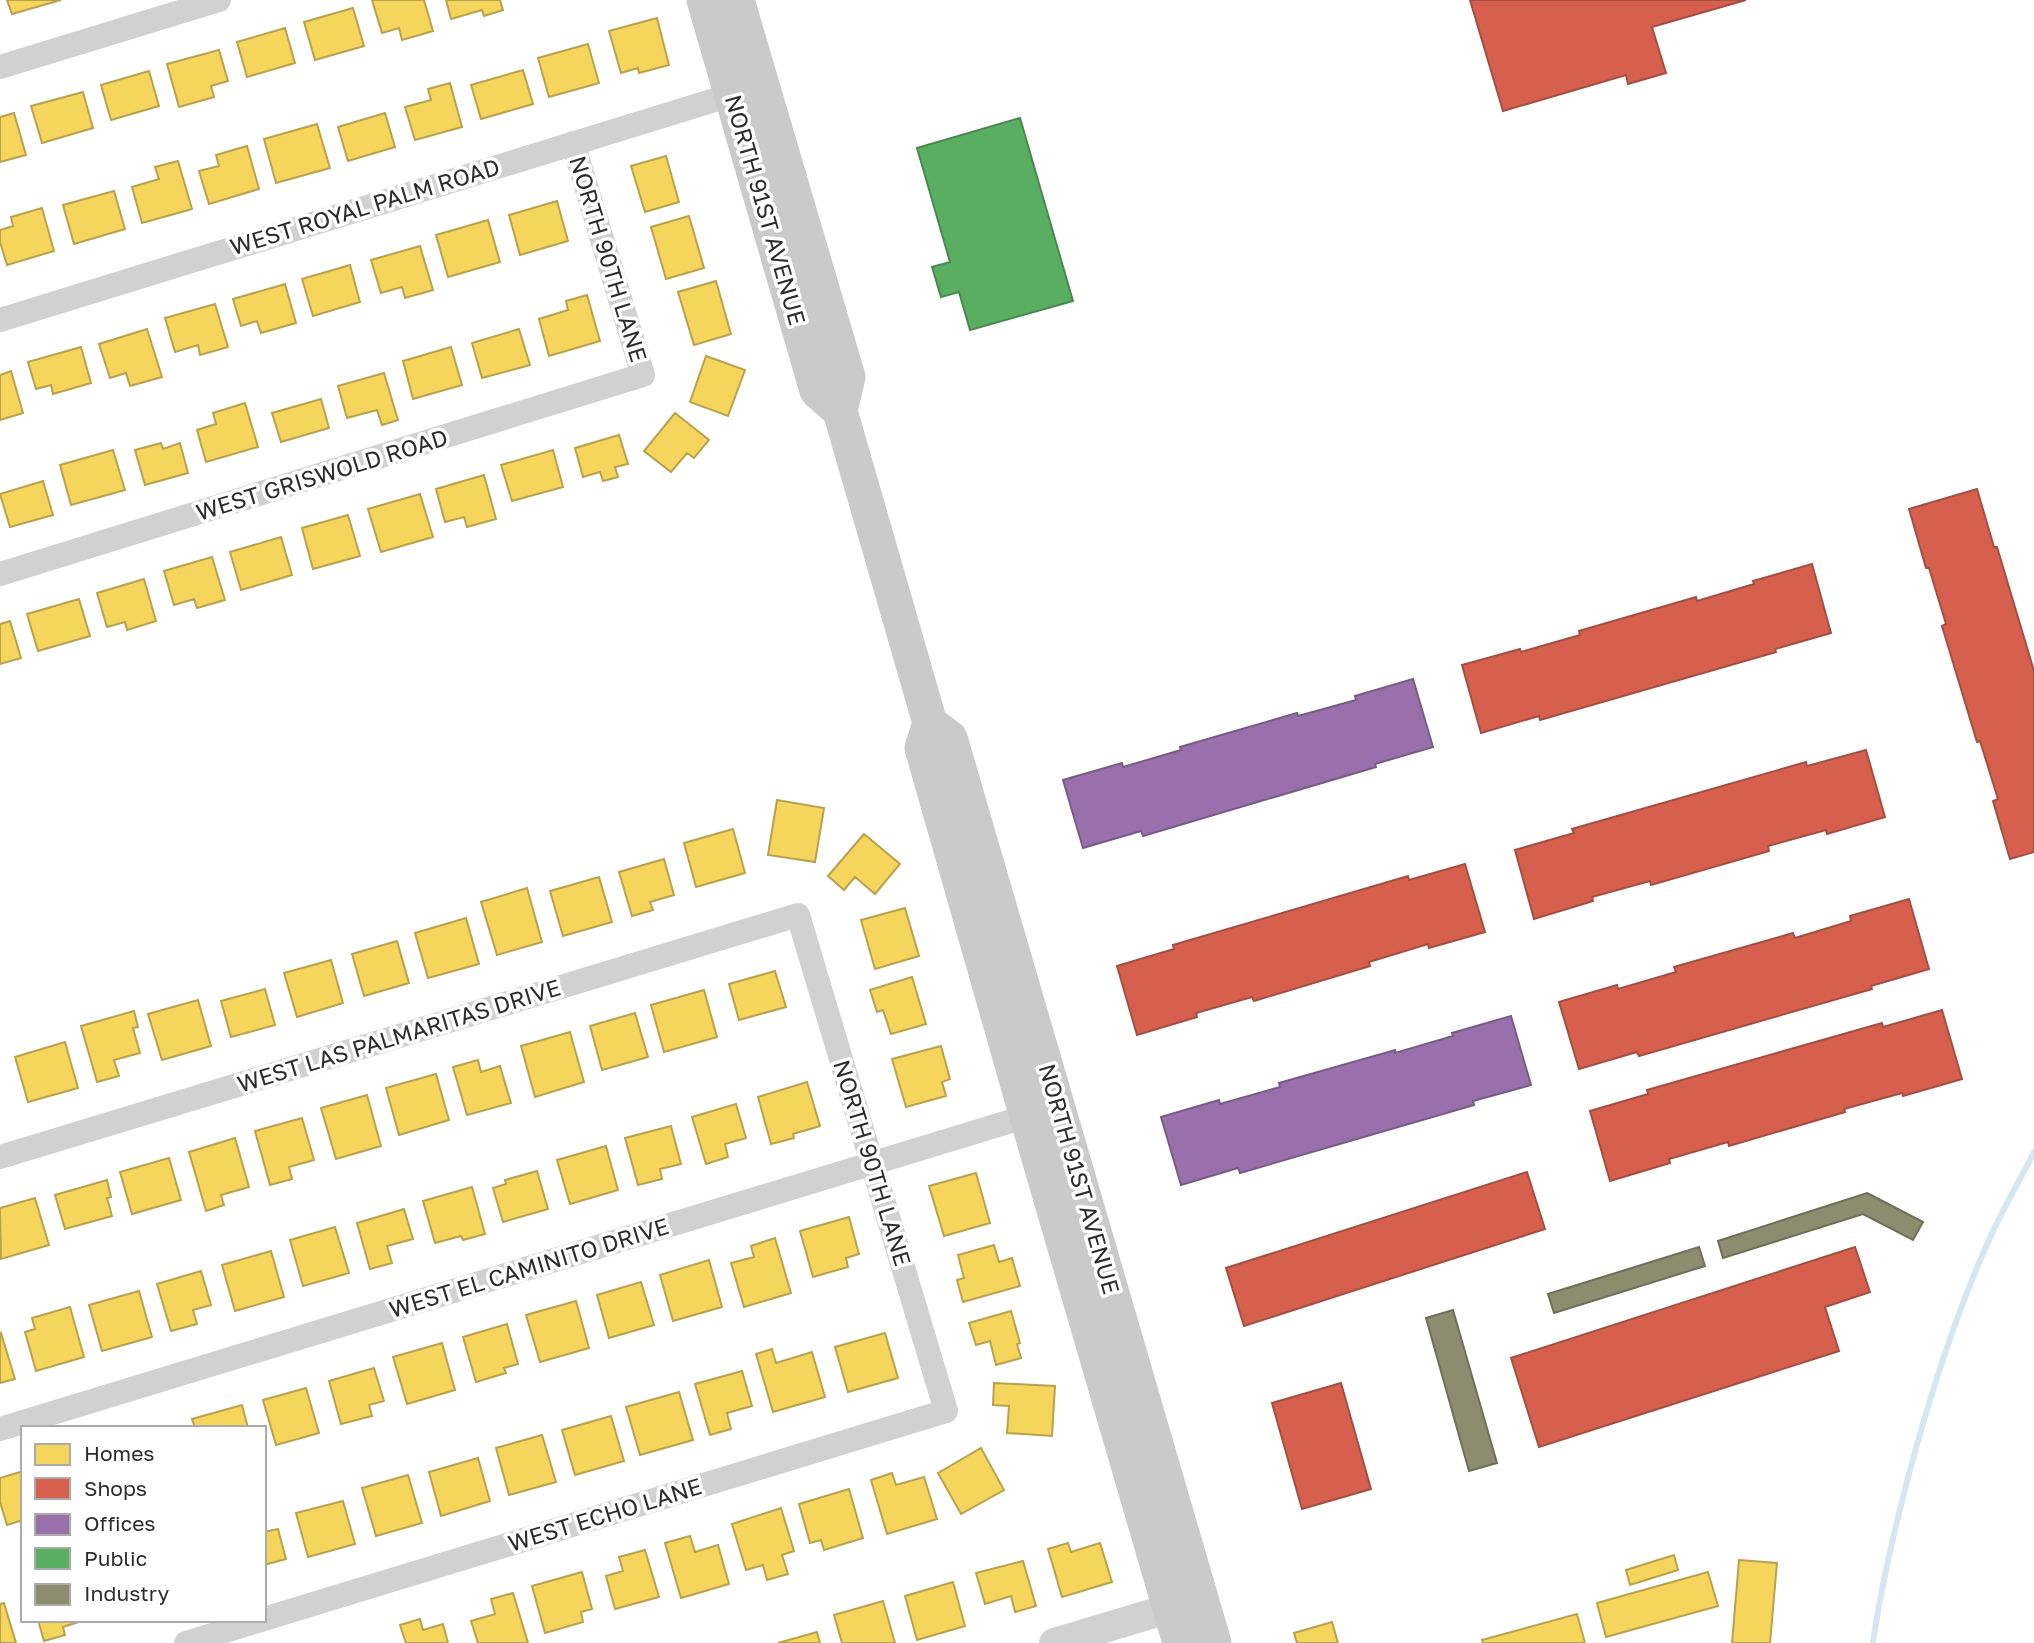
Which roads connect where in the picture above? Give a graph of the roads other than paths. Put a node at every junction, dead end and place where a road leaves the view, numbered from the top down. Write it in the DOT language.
graph roads {
  1 [pos="219,0"];
  2 [pos="704,0"];
  3 [pos="737,0"];
  4 [pos="0,67"];
  5 [pos="731,95"];
  6 [pos="573,143"];
  7 [pos="806,237"];
  8 [pos="0,320"];
  9 [pos="643,375"];
  10 [pos="840,411"];
  11 [pos="0,575"];
  12 [pos="798,915"];
  13 [pos="1042,1112"];
  14 [pos="0,1157"];
  15 [pos="872,1164"];
  16 [pos="946,1411"];
  17 [pos="0,1429"];
  18 [pos="1186,1603"];
  19 [pos="266,1619"];
  20 [pos="255,1622"];
  21 [pos="1199,1641"];
  22 [pos="186,1643"];
  23 [pos="1054,1643"];
  1 -- 4 [label="street"];
  2 -- 5 [label="main road, NORTH 91ST AVENUE"];
  3 -- 7 [label="main road, NORTH 91ST AVENUE"];
  5 -- 6 [label="street, WEST ROYAL PALM ROAD"];
  5 -- 7 [label="main road"];
  5 -- 10 [label="main road, NORTH 91ST AVENUE"];
  6 -- 8 [label="street, WEST ROYAL PALM ROAD"];
  6 -- 9 [label="street, NORTH 90TH LANE"];
  7 -- 10 [label="main road, NORTH 91ST AVENUE"];
  9 -- 11 [label="street, WEST GRISWOLD ROAD"];
  10 -- 13 [label="main road, NORTH 91ST AVENUE"];
  12 -- 14 [label="street, WEST LAS PALMARITAS DRIVE"];
  12 -- 15 [label="street, NORTH 90TH LANE"];
  13 -- 15 [label="street, WEST EL CAMINITO DRIVE"];
  13 -- 18 [label="main road, NORTH 91ST AVENUE"];
  15 -- 16 [label="street, NORTH 90TH LANE"];
  15 -- 17 [label="street, WEST EL CAMINITO DRIVE"];
  16 -- 19 [label="street, WEST ECHO LANE"];
  18 -- 21 [label="main road, NORTH 91ST AVENUE"];
  18 -- 23 [label="street"];
  20 -- 22 [label="street, WEST ECHO LANE"];
}
